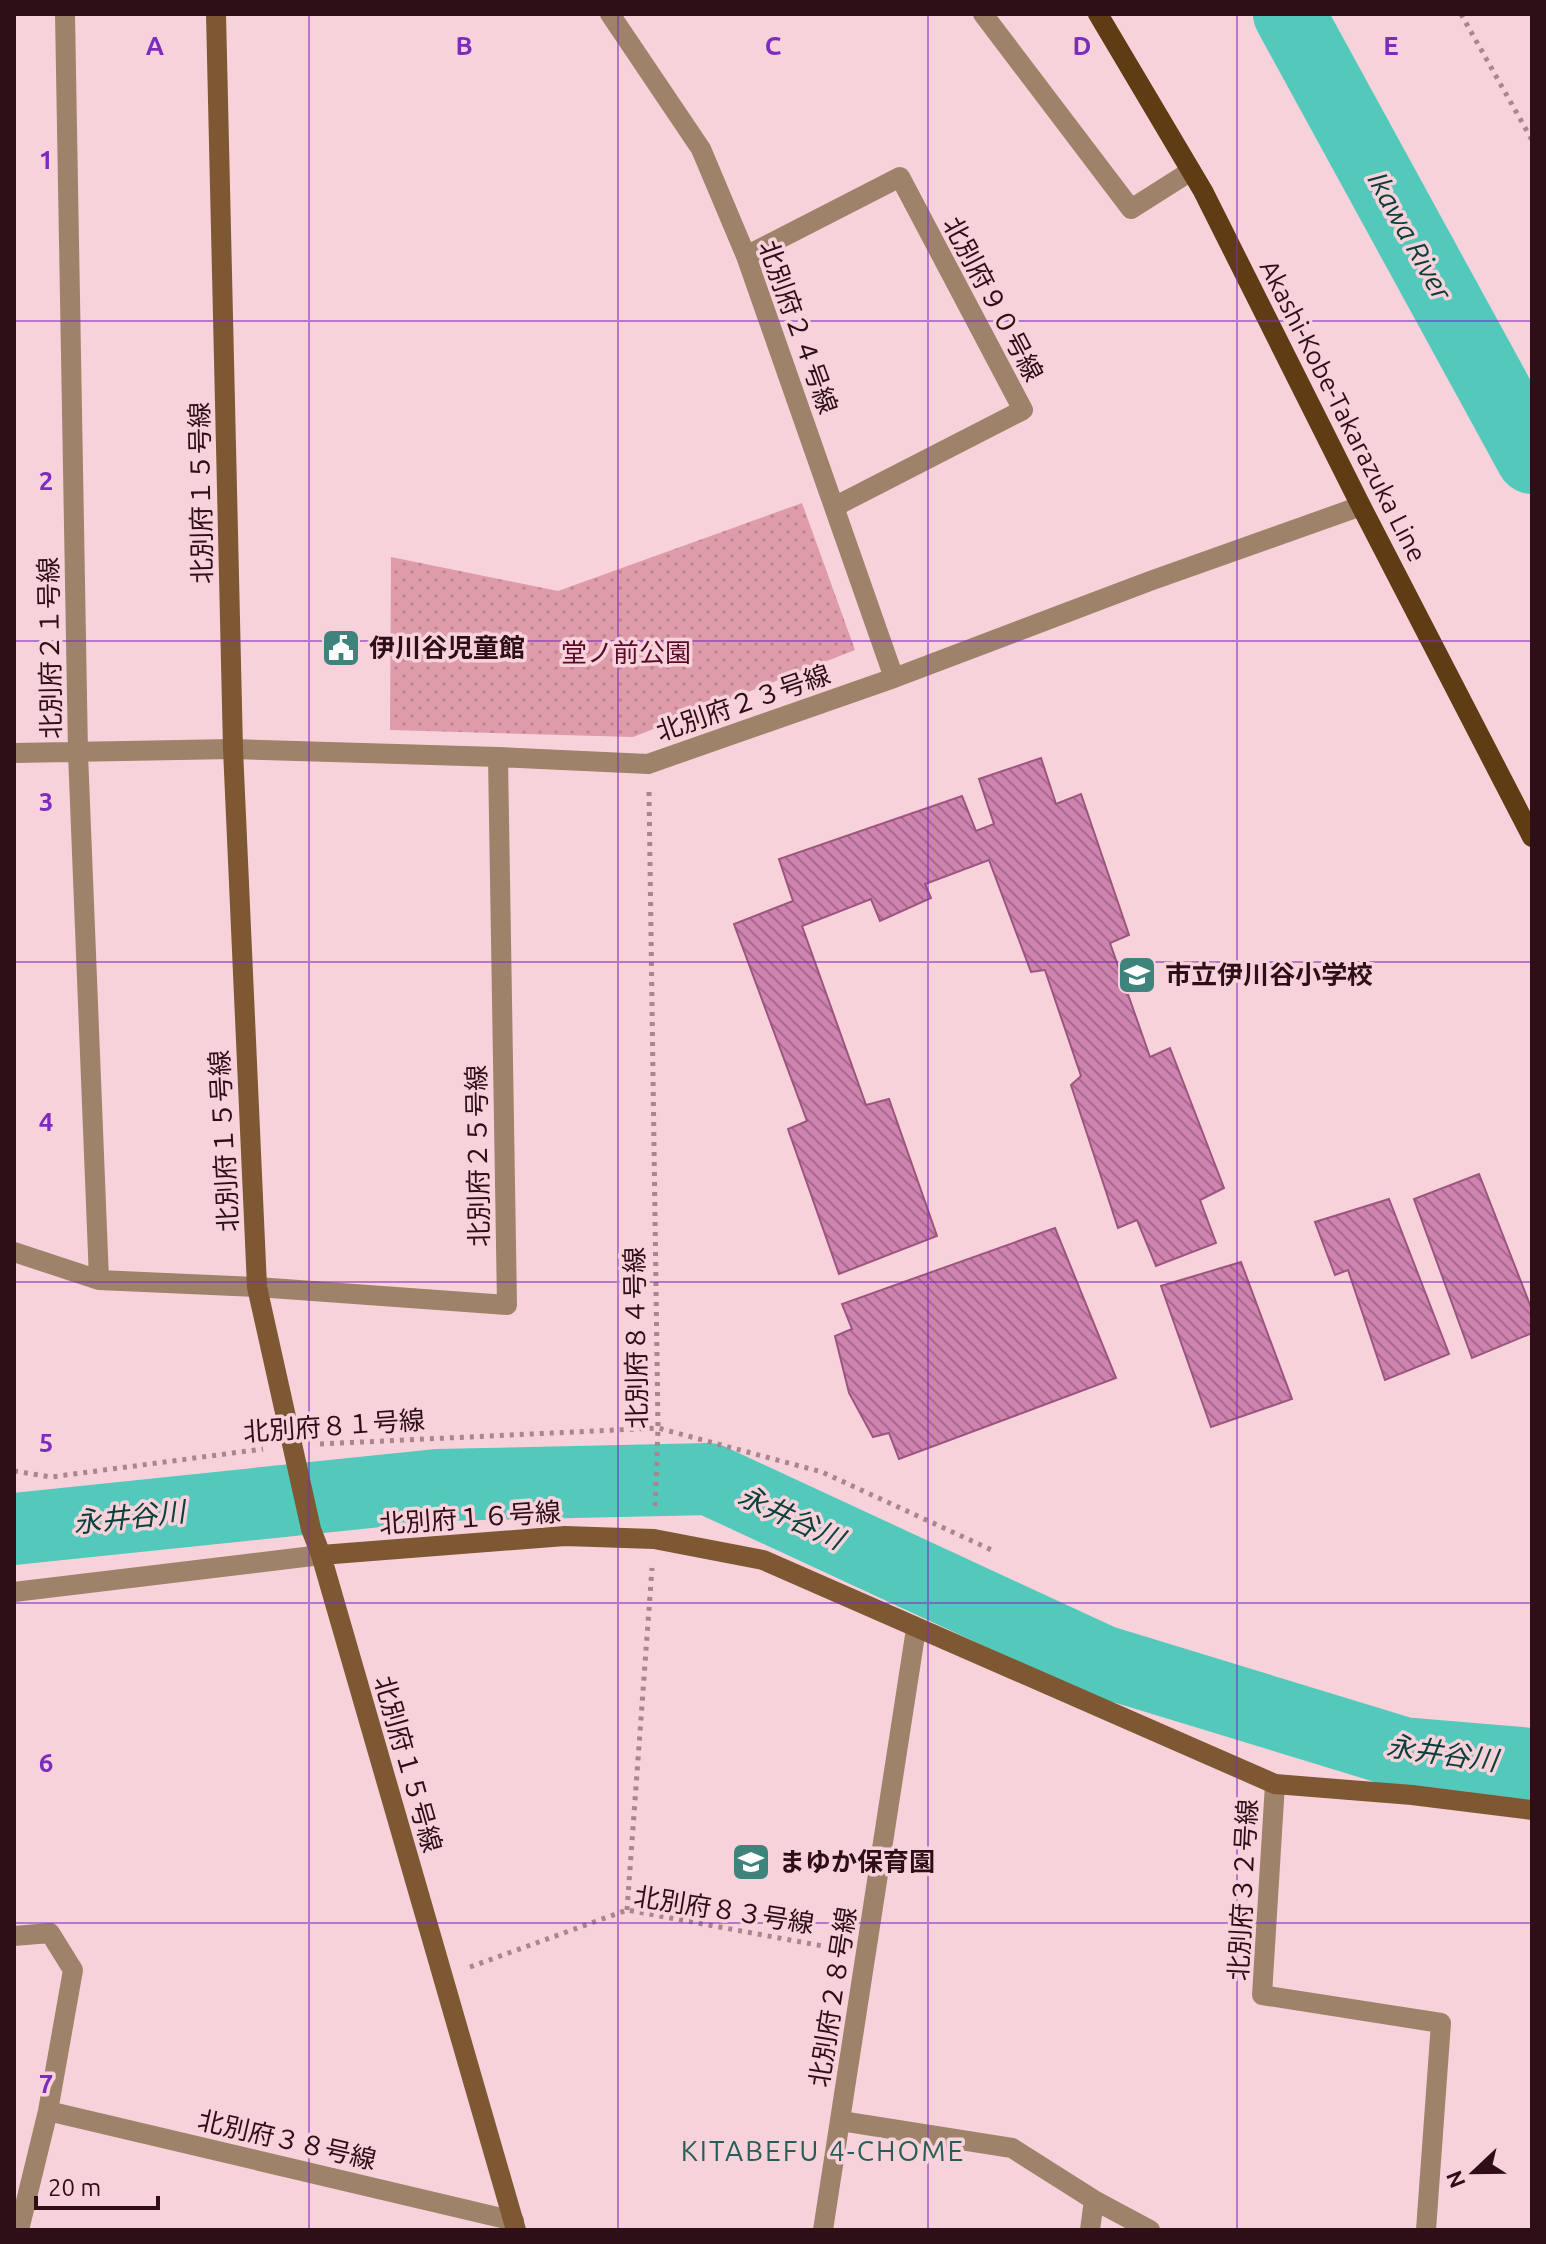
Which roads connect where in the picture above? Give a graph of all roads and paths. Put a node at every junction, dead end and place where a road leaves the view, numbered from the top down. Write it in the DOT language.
graph roads {
  1 [pos="65,14"];
  2 [pos="216,14"];
  3 [pos="610,14"];
  4 [pos="983,14"];
  5 [pos="1098,14"];
  6 [pos="1461,14"];
  7 [pos="1532,140"];
  8 [pos="1191,171"];
  9 [pos="746,256"];
  10 [pos="1361,506"];
  11 [pos="834,507"];
  12 [pos="894,678"];
  13 [pos="233,749"];
  14 [pos="14,753"];
  15 [pos="78,753"];
  16 [pos="498,757"];
  17 [pos="648,764"];
  18 [pos="1532,837"];
  19 [pos="14,1252"];
  20 [pos="99,1280"];
  21 [pos="257,1287"];
  22 [pos="658,1428"];
  23 [pos="293,1454"];
  24 [pos="14,1471"];
  25 [pos="654,1539"];
  26 [pos="996,1552"];
  27 [pos="321,1555"];
  28 [pos="14,1592"];
  29 [pos="916,1629"];
  30 [pos="1275,1784"];
  31 [pos="1532,1810"];
  32 [pos="627,1910"];
  33 [pos="14,1936"];
  34 [pos="866,1954"];
  35 [pos="443,1977"];
  36 [pos="48,2111"];
  37 [pos="841,2121"];
  38 [pos="1094,2200"];
  39 [pos="515,2225"];
  40 [pos="19,2230"];
  41 [pos="823,2230"];
  42 [pos="1090,2230"];
  43 [pos="1150,2230"];
  44 [pos="1426,2230"];
  1 -- 15 [label="street, 北別府２１号線"];
  2 -- 13 [label="street, 北別府１５号線"];
  3 -- 9 [label="street, 北別府２４号線"];
  4 -- 8 [label="street"];
  5 -- 8 [label="main road, Akashi-Kobe-Takarazuka Line"];
  6 -- 7 [label="path"];
  8 -- 10 [label="main road, Akashi-Kobe-Takarazuka Line"];
  9 -- 11 [label="street, 北別府２４号線"];
  9 -- 11 [label="street, 北別府９０号線"];
  10 -- 12 [label="street, 北別府２３号線"];
  10 -- 18 [label="main road, Akashi-Kobe-Takarazuka Line"];
  11 -- 12 [label="street, 北別府２４号線"];
  12 -- 17 [label="street, 北別府２３号線"];
  13 -- 15 [label="street, 北別府２３号線"];
  13 -- 16 [label="street, 北別府２３号線"];
  13 -- 21 [label="street, 北別府１５号線"];
  14 -- 15 [label="street, 北別府２３号線"];
  15 -- 20 [label="street, 北別府２１号線"];
  16 -- 17 [label="street, 北別府２３号線"];
  16 -- 21 [label="street, 北別府２５号線"];
  17 -- 22 [label="path, 北別府８４号線"];
  19 -- 20 [label="street"];
  20 -- 21 [label="street"];
  21 -- 23 [label="street, 北別府１５号線"];
  22 -- 23 [label="path, 北別府８１号線"];
  22 -- 25 [label="path, 北別府８４号線"];
  22 -- 26 [label="path, 北別府８１号線"];
  23 -- 24 [label="path, 北別府８１号線"];
  23 -- 27 [label="street, 北別府１５号線"];
  25 -- 27 [label="street, 北別府１６号線"];
  25 -- 29 [label="street, 北別府１６号線"];
  25 -- 32 [label="path, 北別府８４号線"];
  27 -- 28 [label="street, 北別府１６号線"];
  27 -- 35 [label="street, 北別府１５号線"];
  29 -- 30 [label="street, 北別府１６号線"];
  29 -- 34 [label="street, 北別府２８号線"];
  30 -- 31 [label="street, 北別府１６号線"];
  30 -- 44 [label="street, 北別府３２号線"];
  32 -- 34 [label="path, 北別府８３号線"];
  32 -- 35 [label="path, 北別府８３号線"];
  33 -- 36 [label="street"];
  34 -- 37 [label="street, 北別府２８号線"];
  35 -- 39 [label="street, 北別府１５号線"];
  36 -- 39 [label="street, 北別府３８号線"];
  36 -- 40 [label="street"];
  37 -- 38 [label="street"];
  37 -- 41 [label="street, 北別府２８号線"];
  38 -- 42 [label="street"];
  38 -- 43 [label="street"];
}
